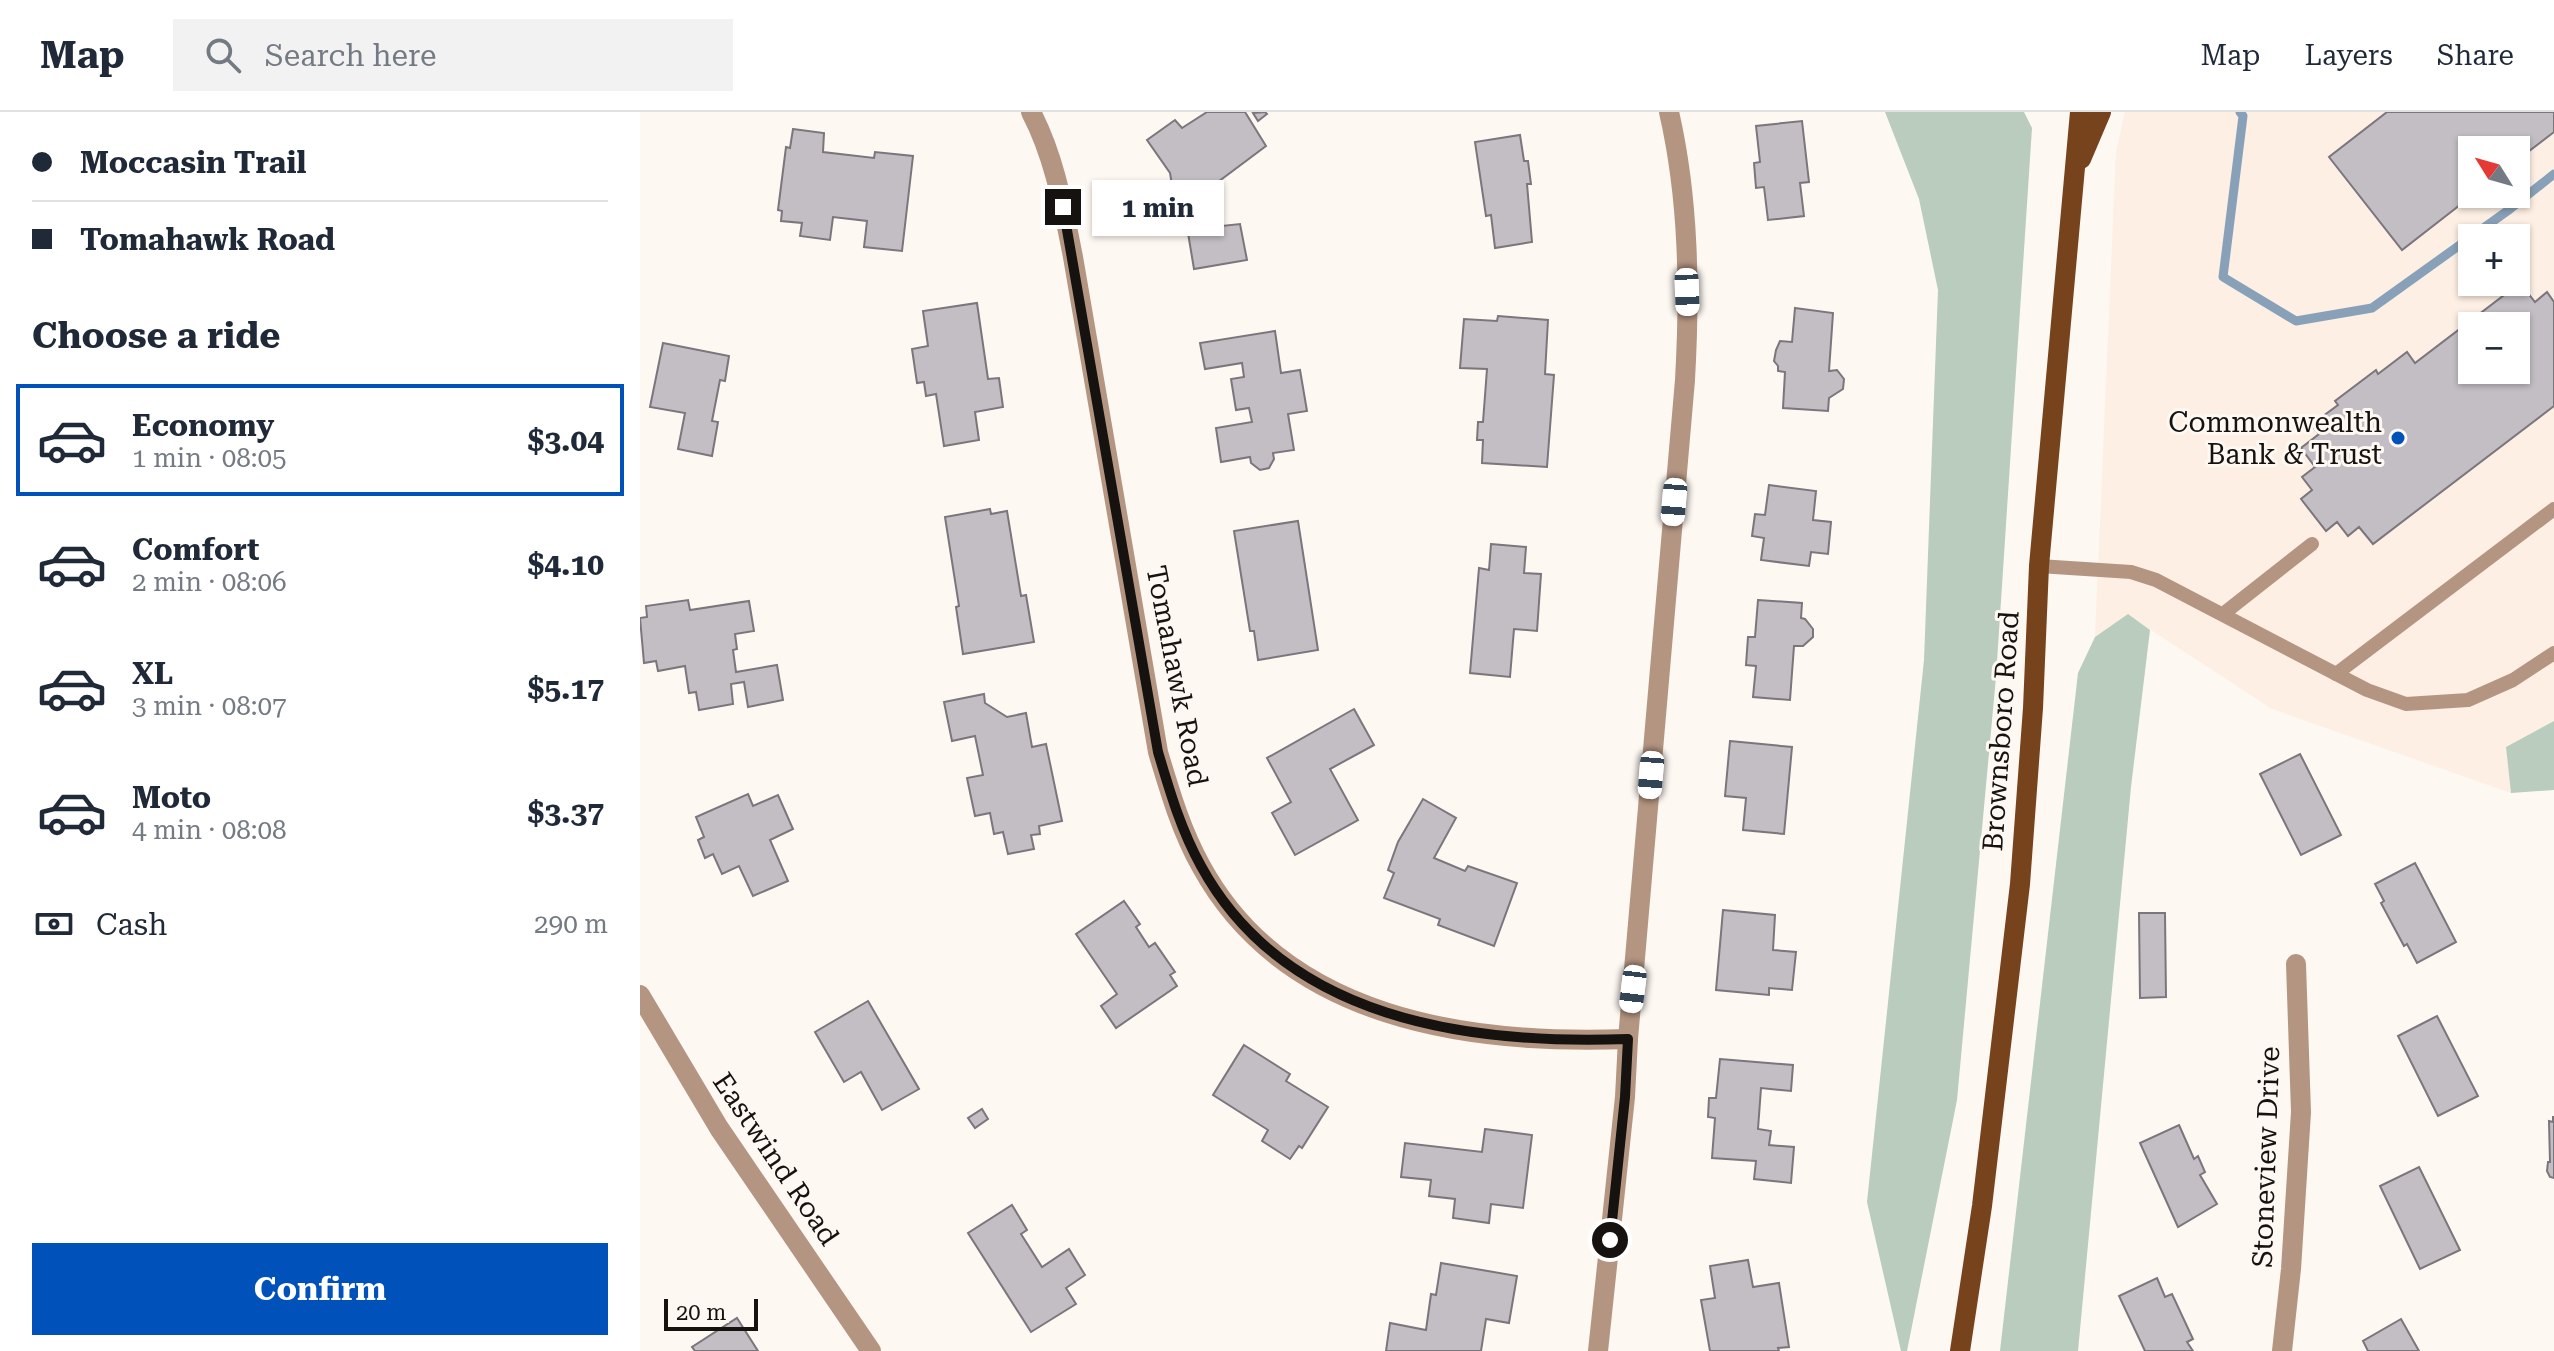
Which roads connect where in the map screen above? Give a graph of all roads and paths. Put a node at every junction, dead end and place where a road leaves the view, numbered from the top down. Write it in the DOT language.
graph roads {
  1 [pos="1031,112"];
  2 [pos="1669,112"];
  3 [pos="2080,112"];
  4 [pos="2101,112"];
  5 [pos="2074,177"];
  6 [pos="2554,509"];
  7 [pos="2312,544"];
  8 [pos="2039,566"];
  9 [pos="2223,614"];
  10 [pos="2554,653"];
  11 [pos="2336,674"];
  12 [pos="2296,964"];
  13 [pos="640,995"];
  14 [pos="1628,1039"];
  15 [pos="871,1351"];
  16 [pos="1598,1351"];
  17 [pos="1960,1351"];
  18 [pos="2282,1351"];
  1 -- 14 [label="street, Tomahawk Road"];
  2 -- 14 [label="street"];
  3 -- 5 [label="main road, Brownsboro Road"];
  4 -- 5 [label="main road"];
  5 -- 8 [label="main road, Brownsboro Road"];
  6 -- 11 [label="lane"];
  7 -- 9 [label="lane"];
  8 -- 9 [label="lane"];
  8 -- 17 [label="main road, Brownsboro Road"];
  9 -- 11 [label="lane"];
  10 -- 11 [label="lane"];
  12 -- 18 [label="street, Stoneview Drive"];
  13 -- 15 [label="street, Eastwind Road"];
  14 -- 16 [label="street"];
}
